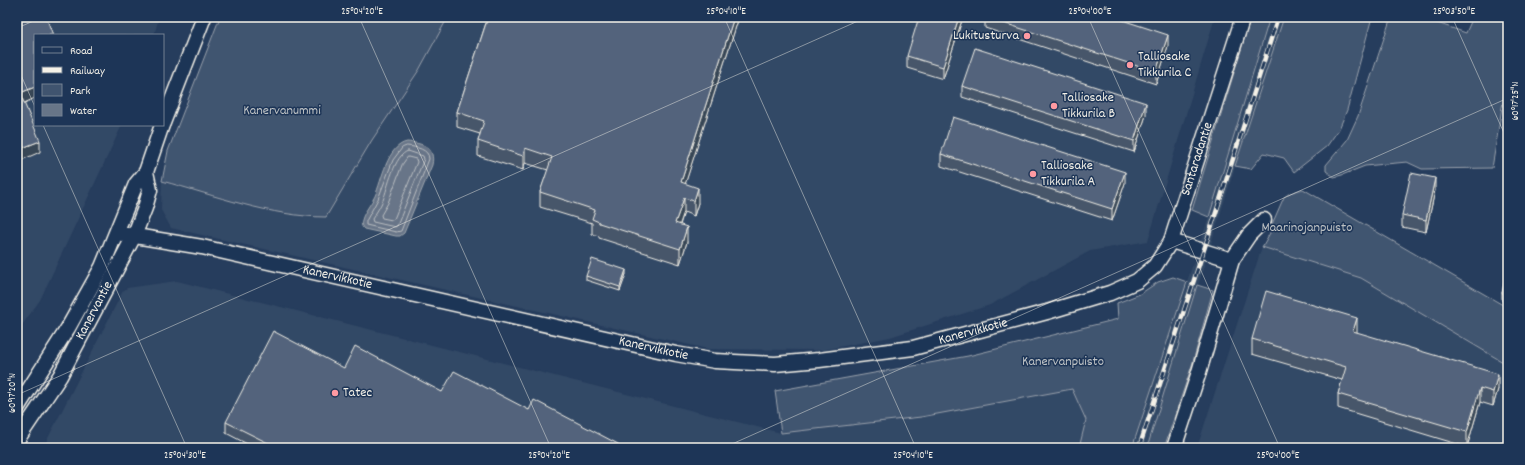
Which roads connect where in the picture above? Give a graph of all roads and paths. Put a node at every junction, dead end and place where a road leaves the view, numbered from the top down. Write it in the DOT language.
graph roads {
  1 [pos="204,17"];
  2 [pos="1243,17"];
  3 [pos="164,121"];
  4 [pos="162,126"];
  5 [pos="146,172"];
  6 [pos="1264,220"];
  7 [pos="117,233"];
  8 [pos="134,236"];
  9 [pos="1171,241"];
  10 [pos="1232,260"];
  11 [pos="17,408"];
  12 [pos="17,440"];
  13 [pos="1174,448"];
  1 -- 3 [label="street, Kanervantie"];
  2 -- 9 [label="street, Santaradantie"];
  4 -- 5 [label="street, Kanervantie"];
  5 -- 7 [label="street, Kanervantie"];
  5 -- 8 [label="street, Kanervantie"];
  6 -- 10 [label="street"];
  7 -- 8 [label="street, Kanervikkotie"];
  7 -- 11 [label="street, Kanervantie"];
  8 -- 9 [label="street, Kanervikkotie"];
  8 -- 12 [label="street, Kanervantie"];
  9 -- 10 [label="street"];
  10 -- 13 [label="street"];
}
